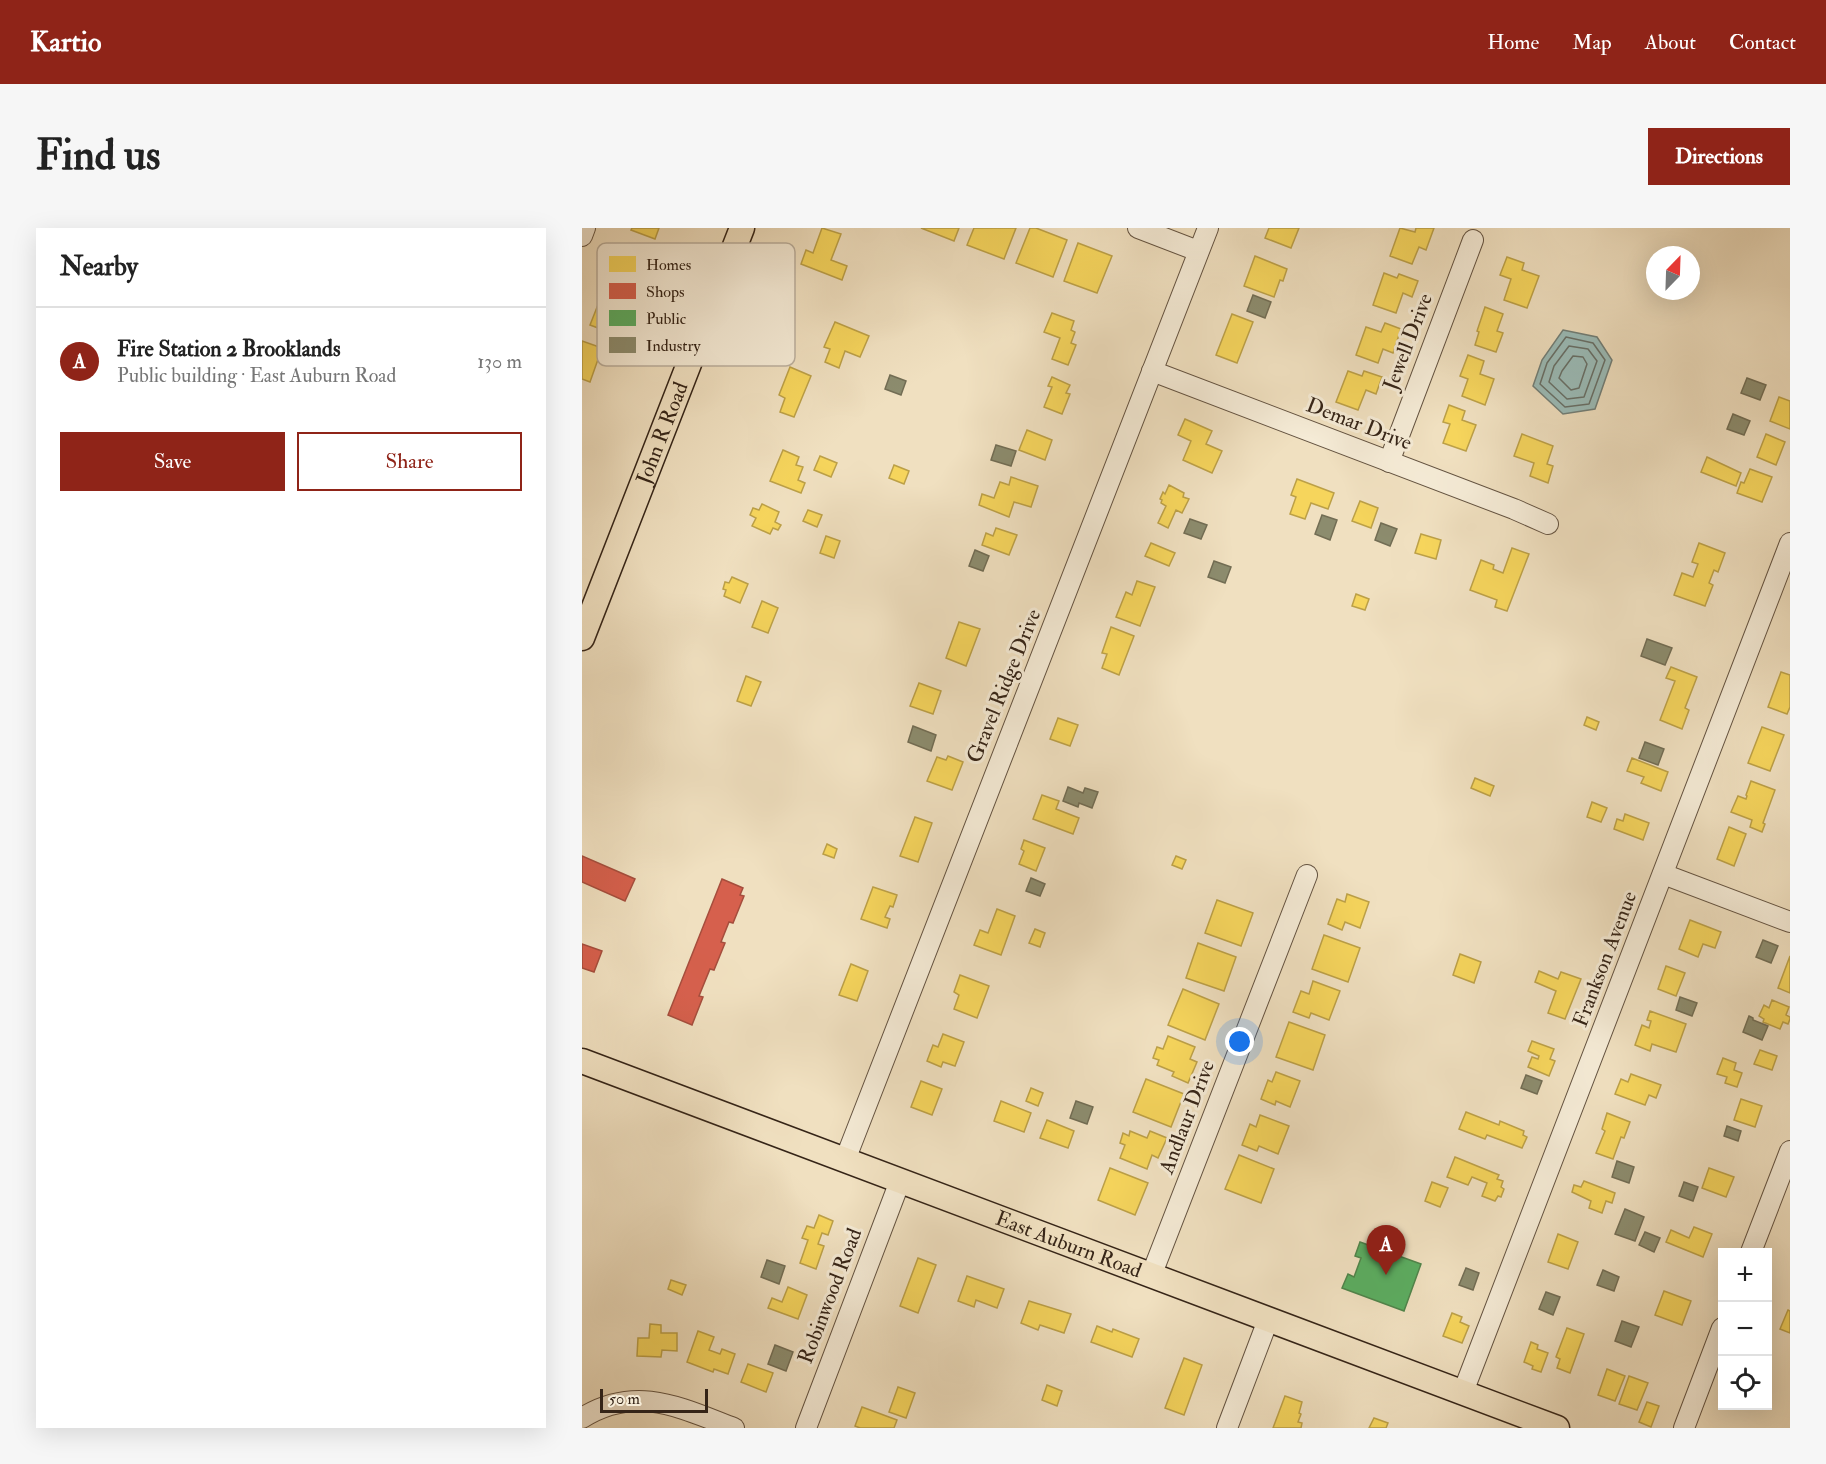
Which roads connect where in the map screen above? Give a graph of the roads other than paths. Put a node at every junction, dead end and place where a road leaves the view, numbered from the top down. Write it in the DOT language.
graph roads {
  1 [pos="585,228"];
  2 [pos="742,228"];
  3 [pos="1138,228"];
  4 [pos="1208,228"];
  5 [pos="582,236"];
  6 [pos="1473,240"];
  7 [pos="736,243"];
  8 [pos="1198,251"];
  9 [pos="688,366"];
  10 [pos="1152,371"];
  11 [pos="1389,462"];
  12 [pos="1548,524"];
  13 [pos="1790,543"];
  14 [pos="582,638"];
  15 [pos="1664,874"];
  16 [pos="1307,875"];
  17 [pos="1790,922"];
  18 [pos="582,1061"];
  19 [pos="1790,1151"];
  20 [pos="845,1160"];
  21 [pos="900,1181"];
  22 [pos="1753,1248"];
  23 [pos="1151,1276"];
  24 [pos="1268,1320"];
  25 [pos="1718,1339"];
  26 [pos="1462,1392"];
  27 [pos="582,1418"];
  28 [pos="734,1428"];
  29 [pos="806,1428"];
  30 [pos="1227,1428"];
  31 [pos="1557,1428"];
  32 [pos="1684,1428"];
  1 -- 5 [label="street"];
  2 -- 7 [label="main road, John R Road"];
  3 -- 8 [label="street"];
  4 -- 8 [label="street, Gravel Ridge Drive"];
  6 -- 11 [label="street, Jewell Drive"];
  8 -- 10 [label="street, Gravel Ridge Drive"];
  9 -- 14 [label="main road, John R Road"];
  10 -- 11 [label="street, Demar Drive"];
  10 -- 20 [label="street, Gravel Ridge Drive"];
  11 -- 12 [label="street, Demar Drive"];
  13 -- 15 [label="street, Frankson Avenue"];
  15 -- 17 [label="street"];
  15 -- 26 [label="street, Frankson Avenue"];
  16 -- 23 [label="street, Andlaur Drive"];
  18 -- 20 [label="main road, East Auburn Road"];
  19 -- 22 [label="street"];
  20 -- 21 [label="main road, East Auburn Road"];
  21 -- 23 [label="main road, East Auburn Road"];
  21 -- 29 [label="street, Robinwood Road"];
  23 -- 24 [label="main road, East Auburn Road"];
  24 -- 26 [label="main road, East Auburn Road"];
  24 -- 30 [label="street"];
  25 -- 32 [label="street"];
  26 -- 31 [label="main road, East Auburn Road"];
  27 -- 28 [label="street"];
}
